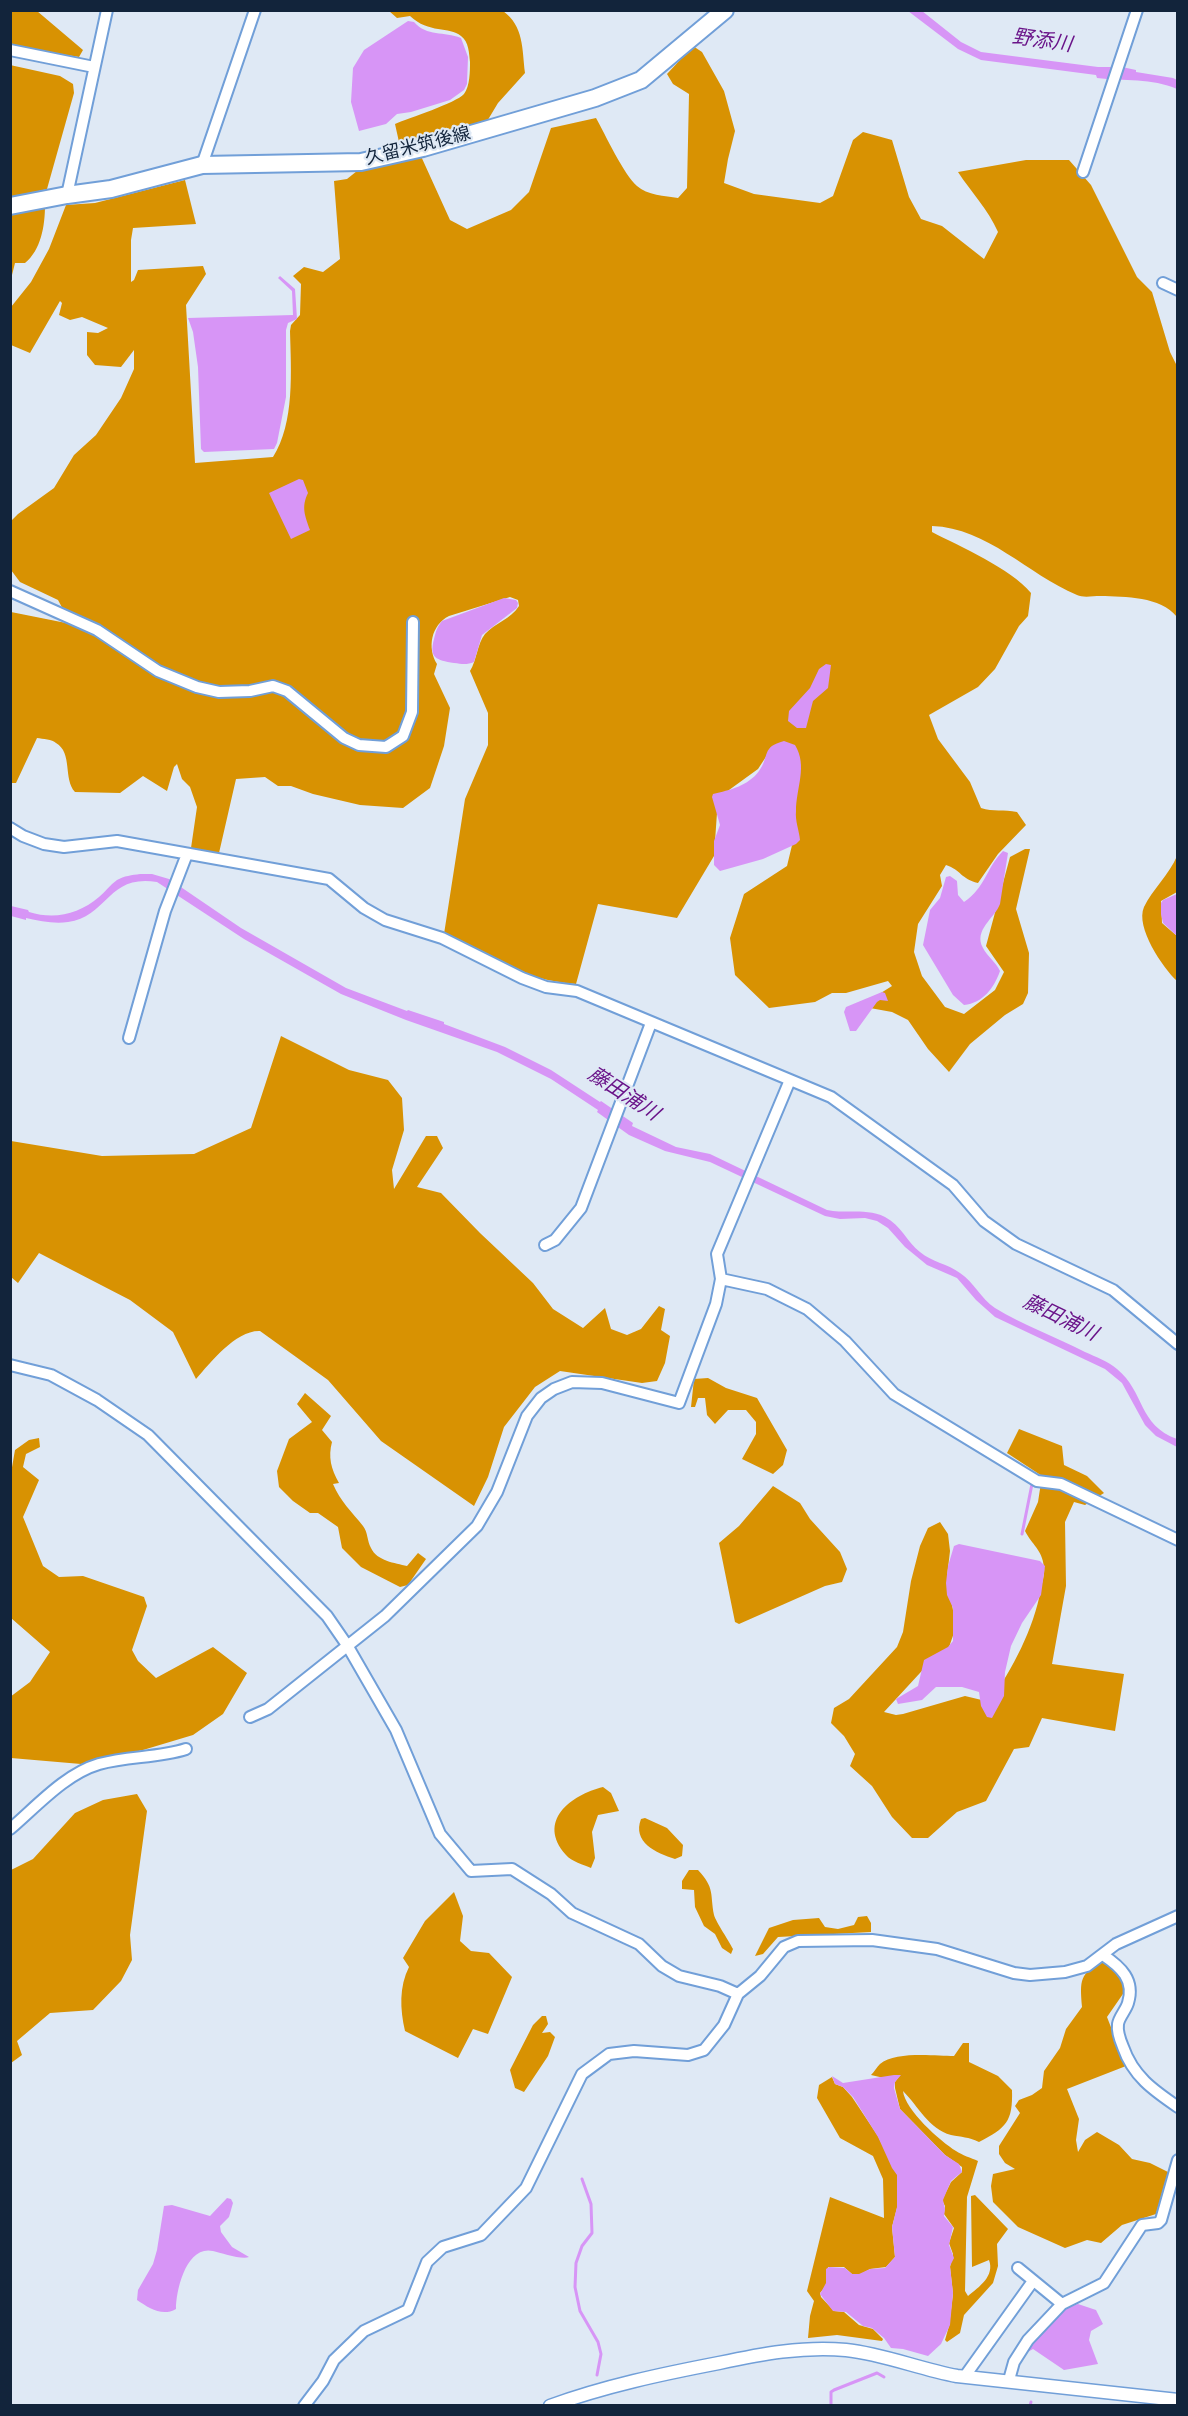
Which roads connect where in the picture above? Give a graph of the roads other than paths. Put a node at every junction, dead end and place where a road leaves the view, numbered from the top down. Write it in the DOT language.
graph roads {
  1 [pos="107,10"];
  2 [pos="255,10"];
  3 [pos="725,10"];
  4 [pos="1137,10"];
  5 [pos="10,50"];
  6 [pos="94,67"];
  7 [pos="202,165"];
  8 [pos="1083,172"];
  9 [pos="67,195"];
  10 [pos="10,206"];
  11 [pos="1162,283"];
  12 [pos="1178,290"];
  13 [pos="10,591"];
  14 [pos="413,622"];
  15 [pos="10,828"];
  16 [pos="187,854"];
  17 [pos="651,1023"];
  18 [pos="129,1038"];
  19 [pos="790,1080"];
  20 [pos="545,1245"];
  21 [pos="721,1279"];
  22 [pos="1178,1344"];
  23 [pos="10,1365"];
  24 [pos="1178,1540"];
  25 [pos="347,1645"];
  26 [pos="250,1717"];
  27 [pos="186,1749"];
  28 [pos="10,1829"];
  29 [pos="1178,1916"];
  30 [pos="1103,1955"];
  31 [pos="738,1994"];
  32 [pos="1178,2107"];
  33 [pos="1178,2160"];
  34 [pos="1018,2268"];
  35 [pos="1034,2281"];
  36 [pos="1062,2304"];
  37 [pos="965,2376"];
  38 [pos="1009,2380"];
  39 [pos="1178,2400"];
  40 [pos="304,2406"];
  41 [pos="550,2406"];
  1 -- 6 [label="street"];
  2 -- 7 [label="street"];
  3 -- 7 [label="main road, 久留米筑後線"];
  4 -- 8 [label="street"];
  5 -- 6 [label="street"];
  6 -- 9 [label="street"];
  7 -- 9 [label="main road, 久留米筑後線"];
  9 -- 10 [label="main road, 久留米筑後線"];
  11 -- 12 [label="street"];
  13 -- 14 [label="street"];
  15 -- 16 [label="street"];
  16 -- 17 [label="street"];
  16 -- 18 [label="street"];
  17 -- 19 [label="street"];
  17 -- 20 [label="street"];
  19 -- 21 [label="street"];
  19 -- 22 [label="street"];
  21 -- 24 [label="street"];
  21 -- 25 [label="street"];
  23 -- 25 [label="street"];
  25 -- 26 [label="street"];
  25 -- 31 [label="street"];
  27 -- 28 [label="street"];
  29 -- 30 [label="street"];
  30 -- 31 [label="street"];
  30 -- 32 [label="street"];
  31 -- 40 [label="street"];
  33 -- 36 [label="street"];
  34 -- 35 [label="street"];
  35 -- 36 [label="street"];
  35 -- 37 [label="street"];
  36 -- 38 [label="street"];
  37 -- 38 [label="street"];
  37 -- 41 [label="street"];
  38 -- 39 [label="street"];
}
